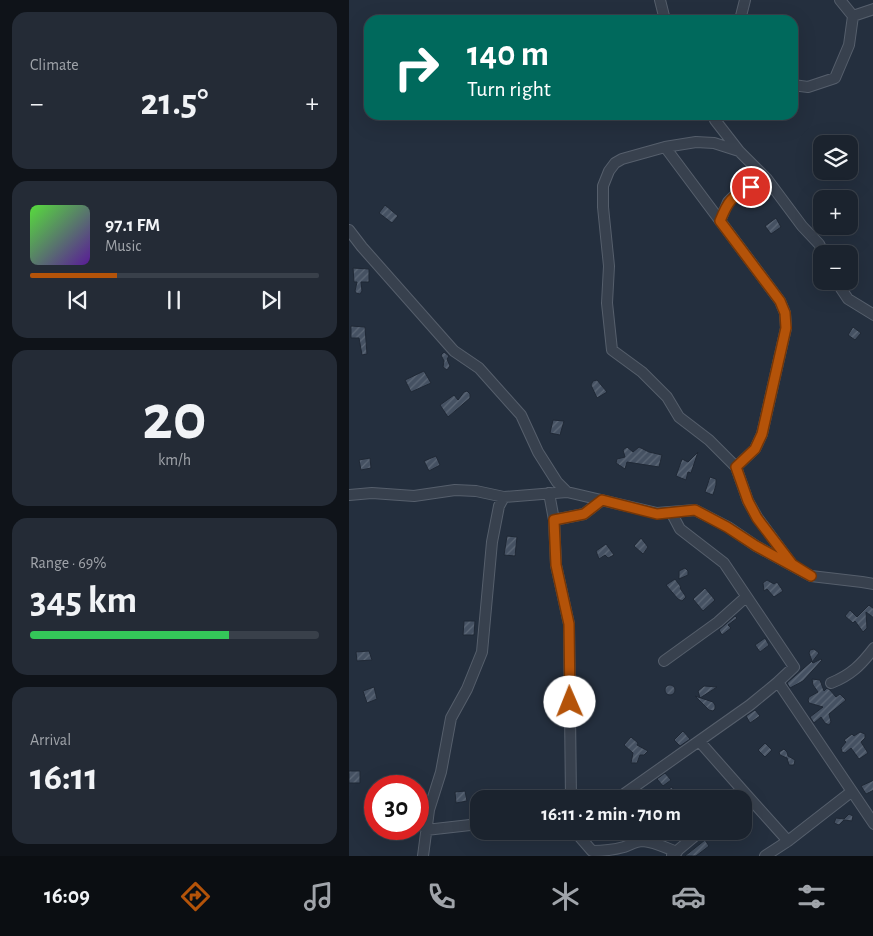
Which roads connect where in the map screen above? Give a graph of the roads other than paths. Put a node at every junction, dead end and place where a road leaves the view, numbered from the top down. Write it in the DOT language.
graph roads {
  1 [pos="660,0"];
  2 [pos="745,0"];
  3 [pos="840,0"];
  4 [pos="873,10"];
  5 [pos="664,15"];
  6 [pos="741,15"];
  7 [pos="853,16"];
  8 [pos="798,86"];
  9 [pos="716,120"];
  10 [pos="665,147"];
  11 [pos="739,151"];
  12 [pos="767,179"];
  13 [pos="720,221"];
  14 [pos="349,230"];
  15 [pos="820,245"];
  16 [pos="842,290"];
  17 [pos="873,315"];
  18 [pos="736,467"];
  19 [pos="567,492"];
  20 [pos="549,494"];
  21 [pos="349,495"];
  22 [pos="504,497"];
  23 [pos="602,500"];
  24 [pos="671,512"];
  25 [pos="554,520"];
  26 [pos="811,576"];
  27 [pos="873,584"];
  28 [pos="747,597"];
  29 [pos="873,648"];
  30 [pos="664,661"];
  31 [pos="778,682"];
  32 [pos="831,682"];
  33 [pos="699,741"];
  34 [pos="571,790"];
  35 [pos="630,790"];
  36 [pos="737,790"];
  37 [pos="851,792"];
  38 [pos="752,806"];
  39 [pos="429,810"];
  40 [pos="873,824"];
  41 [pos="470,825"];
  42 [pos="429,830"];
  43 [pos="425,840"];
  44 [pos="585,840"];
  45 [pos="640,840"];
  46 [pos="640,840"];
  47 [pos="690,840"];
  48 [pos="788,841"];
  49 [pos="674,854"];
  50 [pos="423,856"];
  51 [pos="765,856"];
  1 -- 5 [label="street"];
  2 -- 6 [label="street"];
  3 -- 7 [label="street"];
  4 -- 7 [label="street"];
  7 -- 8 [label="street"];
  9 -- 11 [label="street"];
  10 -- 11 [label="street"];
  10 -- 13 [label="street"];
  10 -- 18 [label="street"];
  11 -- 12 [label="street"];
  12 -- 13 [label="street"];
  12 -- 15 [label="street"];
  13 -- 18 [label="street"];
  14 -- 19 [label="street"];
  16 -- 17 [label="street"];
  18 -- 26 [label="street"];
  19 -- 20 [label="street"];
  19 -- 23 [label="street"];
  20 -- 22 [label="street"];
  20 -- 25 [label="street"];
  21 -- 22 [label="street"];
  22 -- 39 [label="street"];
  23 -- 24 [label="street"];
  23 -- 25 [label="street"];
  24 -- 26 [label="street"];
  24 -- 28 [label="street"];
  25 -- 34 [label="street"];
  26 -- 27 [label="street"];
  28 -- 30 [label="street"];
  28 -- 31 [label="street"];
  29 -- 32 [label="street"];
  31 -- 33 [label="street"];
  31 -- 37 [label="street"];
  33 -- 35 [label="street"];
  33 -- 36 [label="street"];
  37 -- 40 [label="street"];
  37 -- 48 [label="street"];
  38 -- 48 [label="street"];
  41 -- 42 [label="street"];
  43 -- 50 [label="street"];
  44 -- 46 [label="street"];
  45 -- 49 [label="street"];
  47 -- 49 [label="street"];
  48 -- 51 [label="street"];
}
